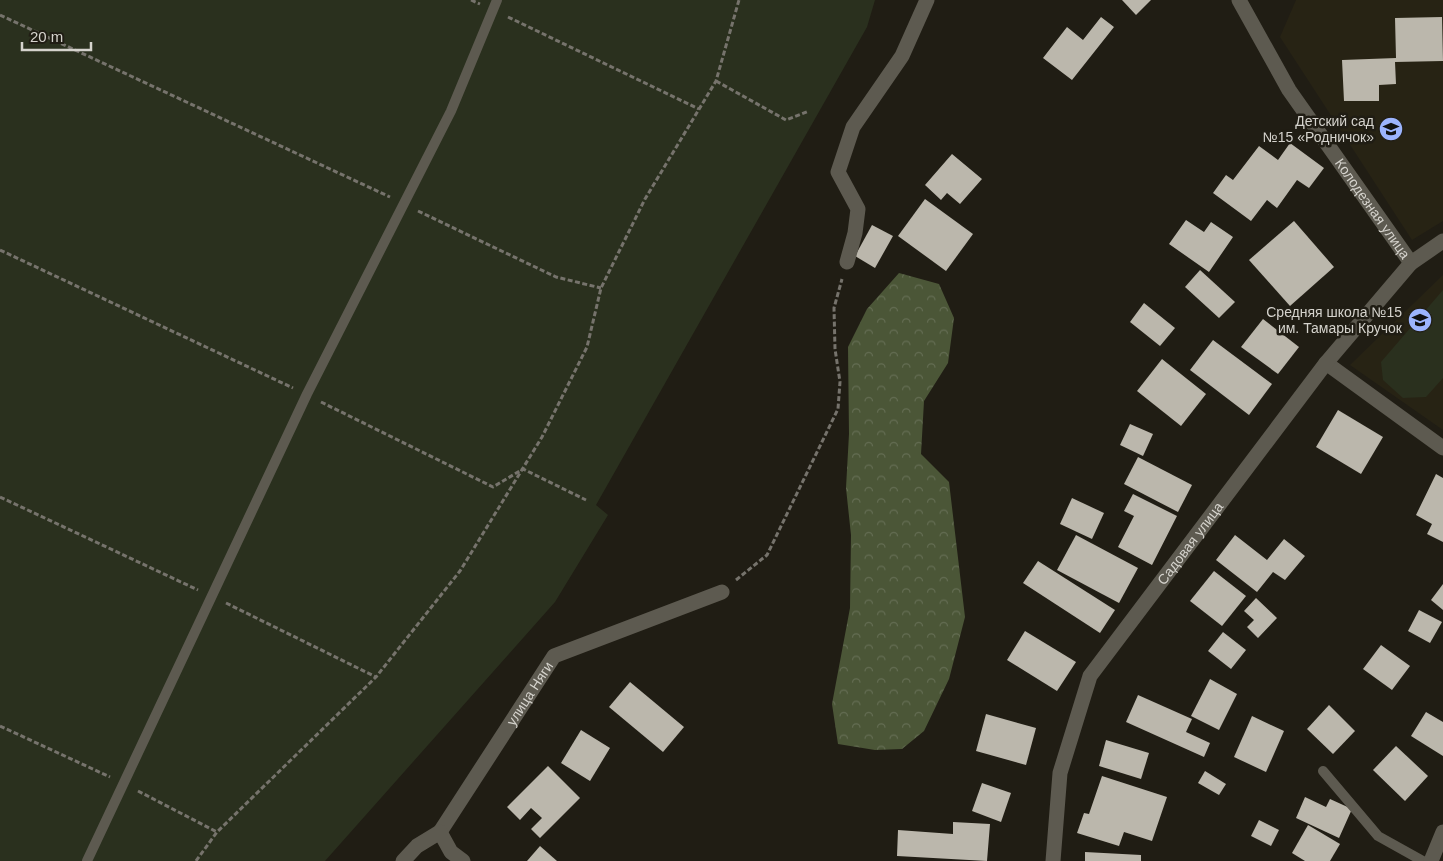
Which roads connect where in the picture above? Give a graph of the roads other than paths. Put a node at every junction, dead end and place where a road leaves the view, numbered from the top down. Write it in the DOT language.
graph roads {
  1 [pos="497,0"];
  2 [pos="926,0"];
  3 [pos="1239,0"];
  4 [pos="1443,241"];
  5 [pos="847,262"];
  6 [pos="1411,263"];
  7 [pos="1326,363"];
  8 [pos="1443,448"];
  9 [pos="722,592"];
  10 [pos="1323,771"];
  11 [pos="440,832"];
  12 [pos="1443,832"];
  13 [pos="87,861"];
  14 [pos="403,861"];
  15 [pos="462,861"];
  16 [pos="1053,861"];
  17 [pos="1423,861"];
  18 [pos="1431,861"];
  1 -- 13 [label="lane"];
  2 -- 5 [label="street"];
  3 -- 6 [label="street, Колодезная улица"];
  4 -- 6 [label="street, Садовая улица"];
  6 -- 7 [label="street, Садовая улица"];
  7 -- 8 [label="street"];
  7 -- 16 [label="street, Садовая улица"];
  9 -- 11 [label="street, улица Няги"];
  10 -- 17 [label="lane"];
  11 -- 14 [label="street, улица Няги"];
  11 -- 15 [label="street"];
  12 -- 18 [label="street"];
}
